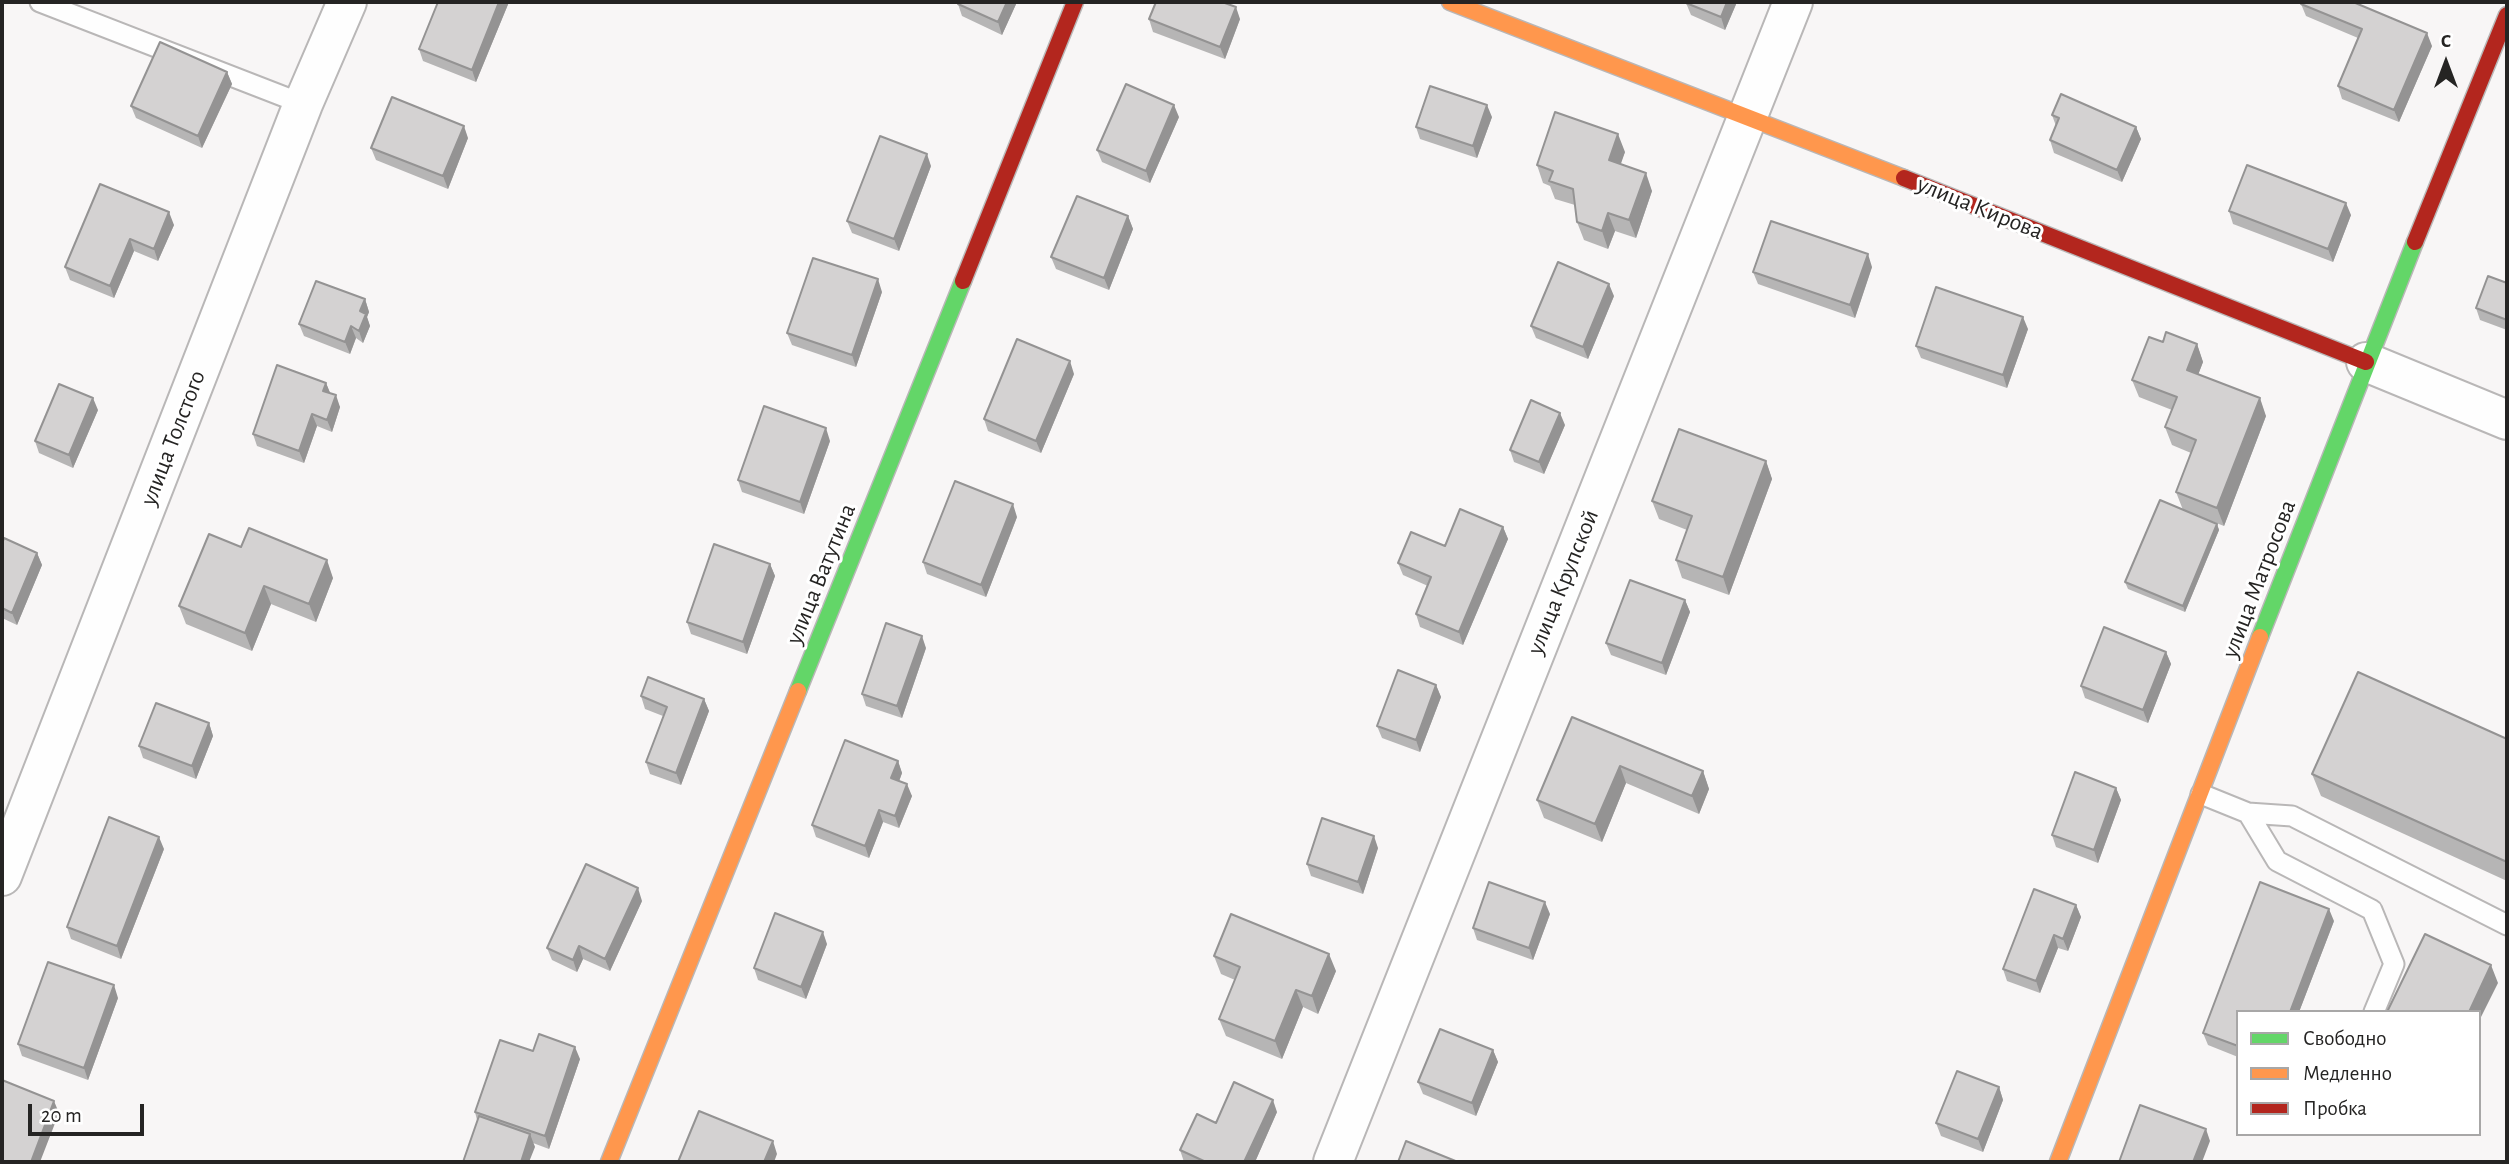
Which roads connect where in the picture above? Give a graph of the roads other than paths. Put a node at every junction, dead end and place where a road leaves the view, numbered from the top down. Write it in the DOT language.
graph roads {
  1 [pos="40,2"];
  2 [pos="348,2"];
  3 [pos="1075,2"];
  4 [pos="1450,2"];
  5 [pos="1793,2"];
  6 [pos="2507,15"];
  7 [pos="303,104"];
  8 [pos="1747,115"];
  9 [pos="2366,362"];
  10 [pos="2507,420"];
  11 [pos="2201,794"];
  12 [pos="2248,813"];
  13 [pos="2,876"];
  14 [pos="2507,925"];
  15 [pos="2375,1010"];
  16 [pos="609,1162"];
  17 [pos="1334,1162"];
  18 [pos="2058,1162"];
  1 -- 7 [label="lane"];
  2 -- 7 [label="street, улица Толстого"];
  3 -- 16 [label="street, улица Ватутина"];
  4 -- 8 [label="street, улица Кирова"];
  5 -- 8 [label="street, улица Крупской"];
  6 -- 9 [label="street, улица Матросова"];
  7 -- 13 [label="street, улица Толстого"];
  8 -- 9 [label="street, улица Кирова"];
  8 -- 17 [label="street, улица Крупской"];
  9 -- 10 [label="street, улица Кирова"];
  9 -- 11 [label="street, улица Матросова"];
  11 -- 12 [label="lane"];
  11 -- 18 [label="street, улица Матросова"];
  12 -- 14 [label="lane"];
  12 -- 15 [label="lane"];
}
